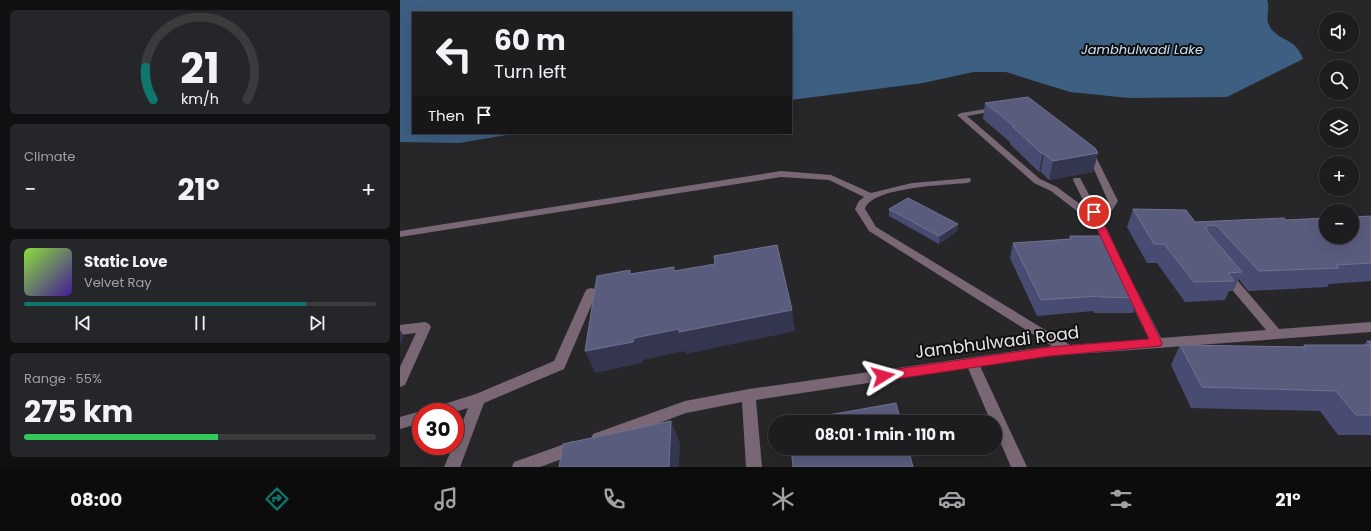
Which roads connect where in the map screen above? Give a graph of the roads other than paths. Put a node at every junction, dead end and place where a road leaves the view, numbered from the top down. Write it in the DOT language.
graph roads {
  1 [pos="1008,108"];
  2 [pos="1080,148"];
  3 [pos="967,180"];
  4 [pos="1077,180"];
  5 [pos="870,196"];
  6 [pos="1099,223"];
  7 [pos="400,234"];
  8 [pos="1115,257"];
  9 [pos="1218,264"];
  10 [pos="1128,284"];
  11 [pos="591,292"];
  12 [pos="1371,327"];
  13 [pos="400,330"];
  14 [pos="1276,334"];
  15 [pos="1157,343"];
  16 [pos="1069,350"];
  17 [pos="972,363"];
  18 [pos="400,381"];
  19 [pos="749,395"];
  20 [pos="479,399"];
  21 [pos="464,404"];
  22 [pos="412,420"];
  23 [pos="400,423"];
  24 [pos="452,467"];
  25 [pos="520,467"];
  26 [pos="754,467"];
  27 [pos="1019,467"];
  1 -- 6 [label="street"];
  2 -- 6 [label="street"];
  3 -- 5 [label="street"];
  4 -- 6 [label="street"];
  5 -- 7 [label="street"];
  5 -- 16 [label="street"];
  6 -- 8 [label="street"];
  9 -- 14 [label="street"];
  10 -- 15 [label="street"];
  11 -- 20 [label="street"];
  12 -- 14 [label="street, Jambhulwadi Road"];
  13 -- 18 [label="street"];
  14 -- 15 [label="street, Jambhulwadi Road"];
  15 -- 16 [label="street, Jambhulwadi Road"];
  16 -- 17 [label="street, Jambhulwadi Road"];
  17 -- 19 [label="street, Jambhulwadi Road"];
  17 -- 27 [label="street"];
  19 -- 25 [label="street, Jambhulwadi Road"];
  19 -- 26 [label="street"];
  20 -- 21 [label="street"];
  20 -- 24 [label="street"];
  22 -- 23 [label="street"];
}
